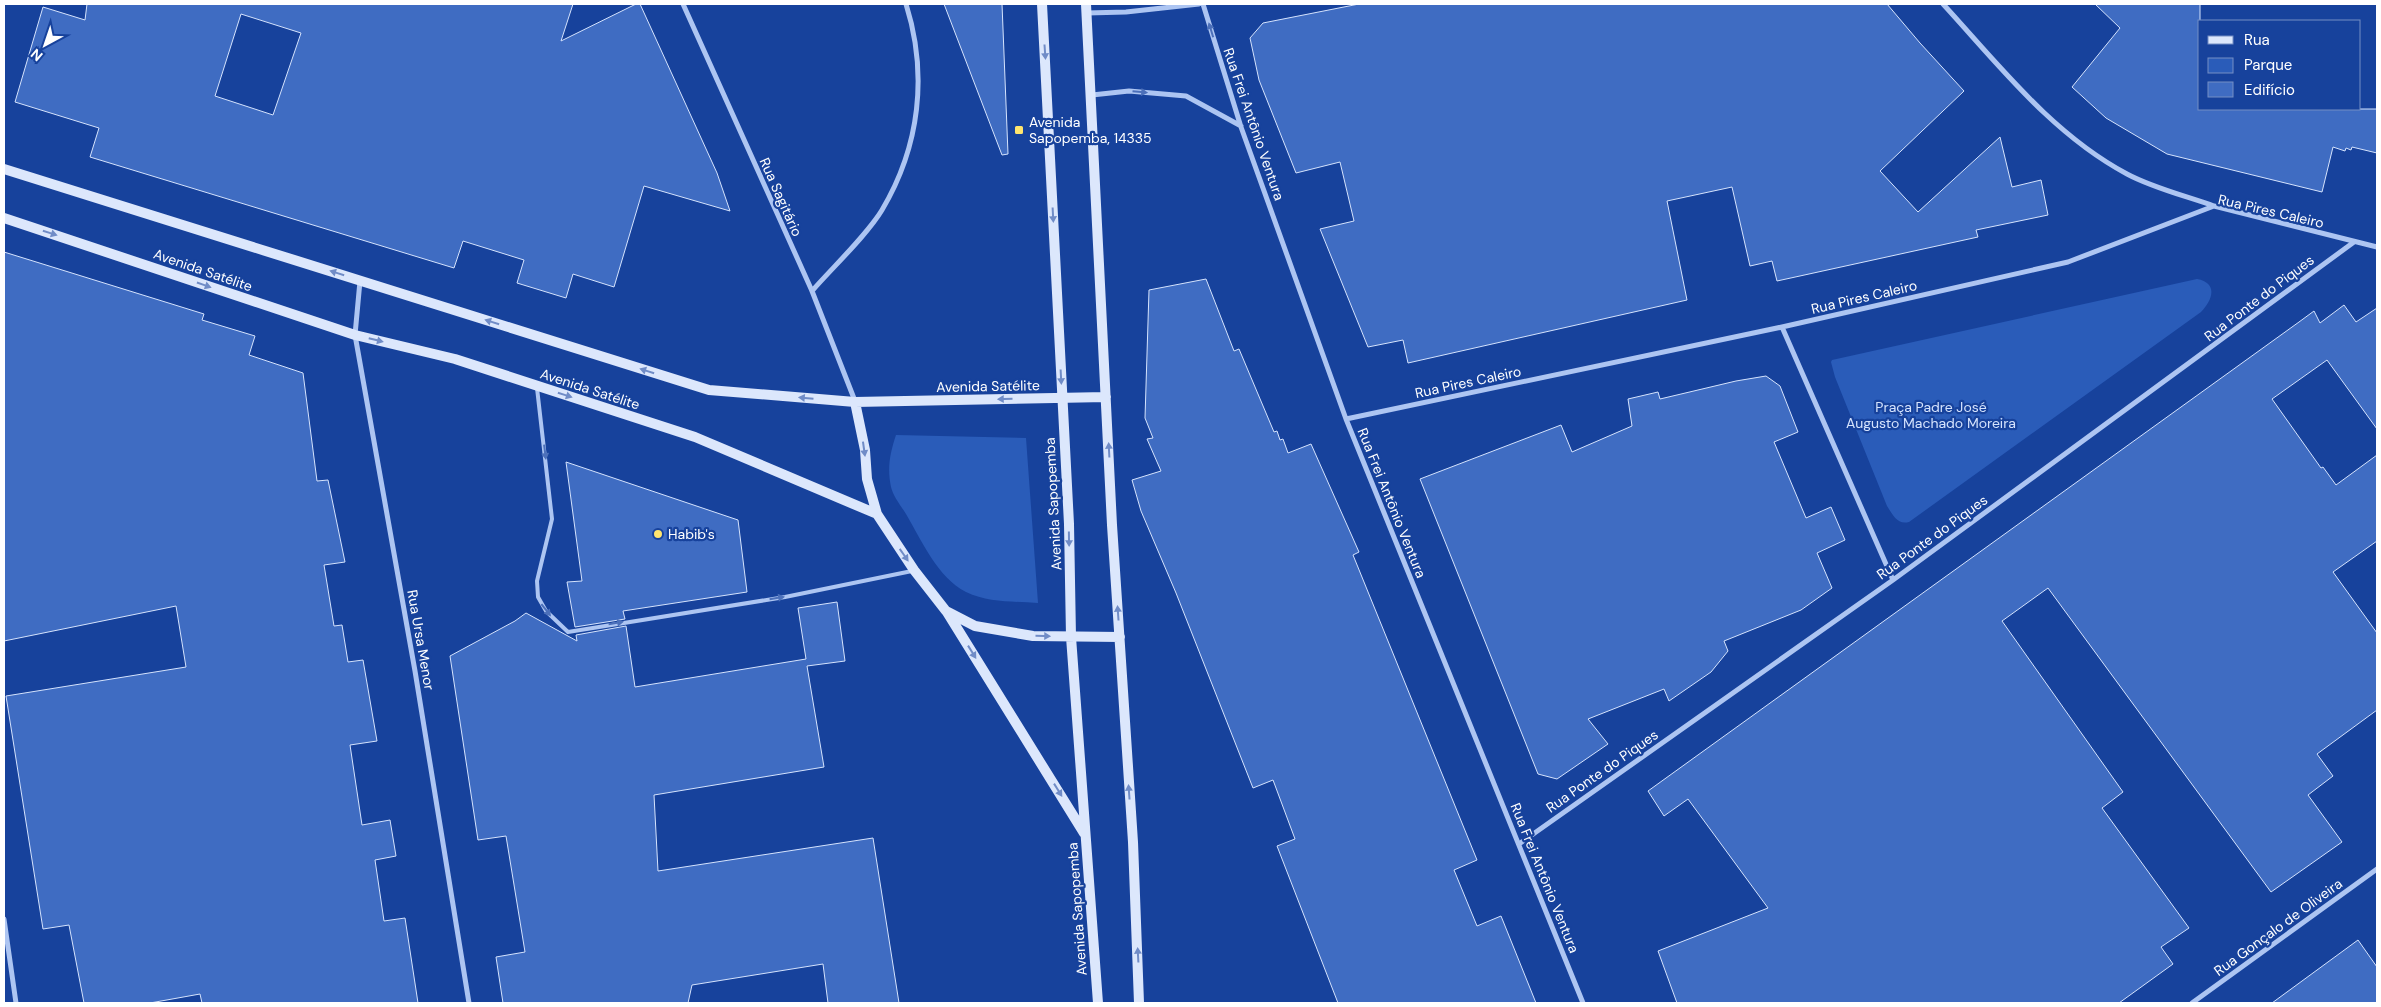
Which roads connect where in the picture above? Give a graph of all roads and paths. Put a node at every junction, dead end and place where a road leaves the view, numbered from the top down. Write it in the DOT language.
graph roads {
  1 [pos="683,4"];
  2 [pos="906,4"];
  3 [pos="1042,4"];
  4 [pos="1198,4"];
  5 [pos="1203,4"];
  6 [pos="1943,4"];
  7 [pos="1087,8"];
  8 [pos="1092,95"];
  9 [pos="1241,127"];
  10 [pos="4,169"];
  11 [pos="2214,206"];
  12 [pos="4,218"];
  13 [pos="2354,242"];
  14 [pos="2377,247"];
  15 [pos="360,280"];
  16 [pos="812,291"];
  17 [pos="1782,327"];
  18 [pos="355,335"];
  19 [pos="537,386"];
  20 [pos="1106,397"];
  21 [pos="1062,399"];
  22 [pos="855,402"];
  23 [pos="1346,419"];
  24 [pos="878,514"];
  25 [pos="914,570"];
  26 [pos="1893,580"];
  27 [pos="946,611"];
  28 [pos="1071,637"];
  29 [pos="1120,637"];
  30 [pos="1086,836"];
  31 [pos="1519,844"];
  32 [pos="2377,869"];
  33 [pos="4,919"];
  34 [pos="16,1003"];
  35 [pos="470,1003"];
  36 [pos="1098,1003"];
  37 [pos="1140,1003"];
  38 [pos="1583,1003"];
  39 [pos="2192,1003"];
  1 -- 16 [label="street, Rua Sagitário"];
  2 -- 16 [label="street"];
  3 -- 21 [label="main road, Avenida Sapopemba, one-way"];
  4 -- 7 [label="street"];
  9 -- 5 [label="street, Rua Frei Antônio Ventura, one-way"];
  6 -- 11 [label="street"];
  7 -- 8 [label="main road"];
  8 -- 9 [label="street, one-way"];
  8 -- 20 [label="main road"];
  9 -- 23 [label="street, Rua Frei Antônio Ventura"];
  15 -- 10 [label="main road, Avenida Satélite, one-way"];
  11 -- 13 [label="street, Rua Pires Caleiro"];
  11 -- 17 [label="street, Rua Pires Caleiro"];
  12 -- 18 [label="main road, Avenida Satélite, one-way"];
  13 -- 14 [label="street, Rua Pires Caleiro"];
  13 -- 26 [label="street, Rua Ponte do Piques"];
  15 -- 18 [label="street, Rua Ursa Menor"];
  22 -- 15 [label="main road, Avenida Satélite, one-way"];
  16 -- 22 [label="street, Rua Sagitário"];
  17 -- 23 [label="street, Rua Pires Caleiro"];
  17 -- 26 [label="street"];
  18 -- 19 [label="main road, Avenida Satélite, one-way"];
  18 -- 35 [label="street, Rua Ursa Menor"];
  19 -- 24 [label="main road, Avenida Satélite, one-way"];
  19 -- 25 [label="lane, one-way"];
  20 -- 21 [label="main road, Avenida Satélite"];
  29 -- 20 [label="main road, one-way"];
  21 -- 22 [label="main road, Avenida Satélite, one-way"];
  21 -- 28 [label="main road, Avenida Sapopemba, one-way"];
  22 -- 24 [label="main road, one-way"];
  23 -- 31 [label="street, Rua Frei Antônio Ventura"];
  24 -- 25 [label="main road, one-way"];
  25 -- 27 [label="main road"];
  26 -- 31 [label="street, Rua Ponte do Piques"];
  27 -- 28 [label="main road, one-way"];
  27 -- 30 [label="main road, one-way"];
  28 -- 29 [label="main road"];
  28 -- 30 [label="main road, Avenida Sapopemba"];
  37 -- 29 [label="main road, one-way"];
  30 -- 36 [label="main road, Avenida Sapopemba"];
  31 -- 38 [label="street, Rua Frei Antônio Ventura"];
  32 -- 39 [label="street, Rua Gonçalo de Oliveira"];
  33 -- 34 [label="street"];
}
